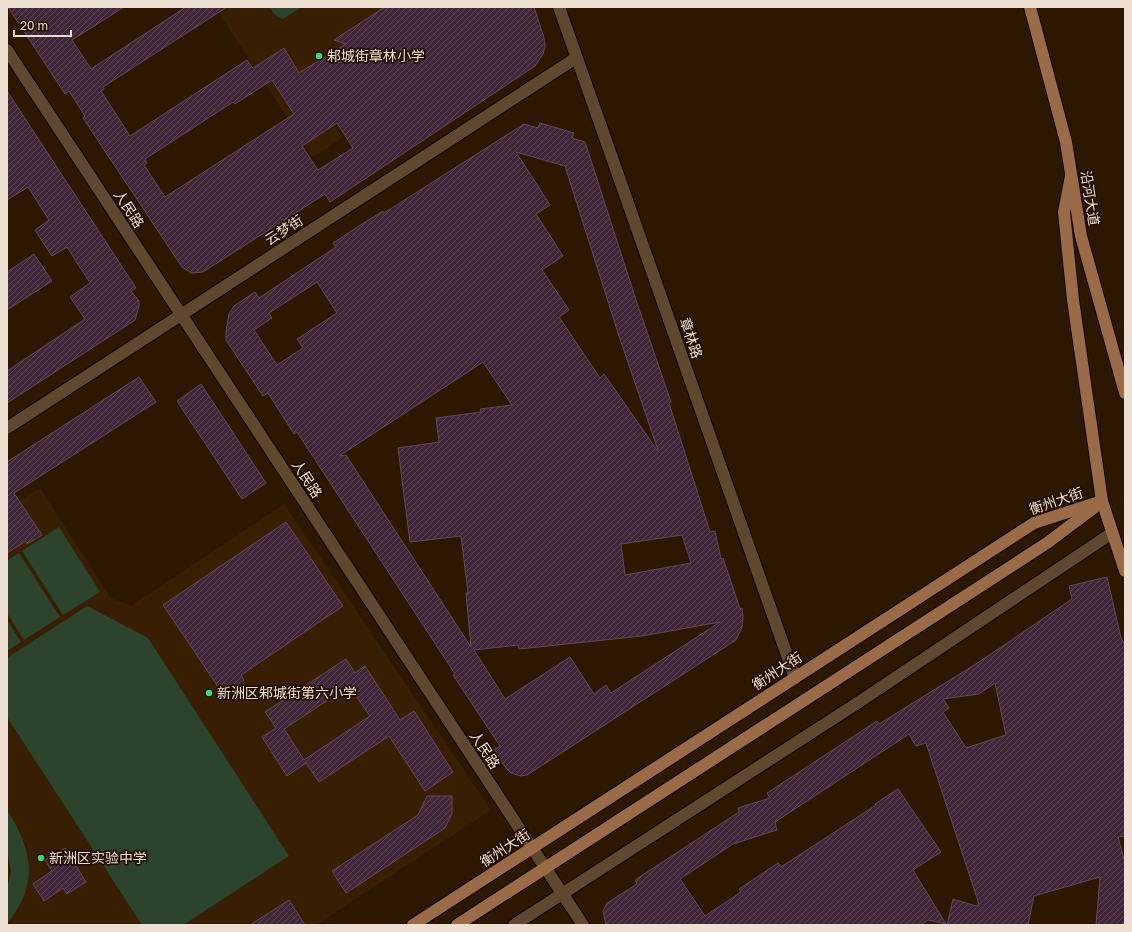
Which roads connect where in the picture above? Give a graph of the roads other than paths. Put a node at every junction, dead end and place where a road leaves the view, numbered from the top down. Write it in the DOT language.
graph roads {
  1 [pos="559,7"];
  2 [pos="1030,7"];
  3 [pos="7,50"];
  4 [pos="576,58"];
  5 [pos="1072,176"];
  6 [pos="181,315"];
  7 [pos="1125,393"];
  8 [pos="7,428"];
  9 [pos="1102,502"];
  10 [pos="1112,533"];
  11 [pos="1125,571"];
  12 [pos="795,678"];
  13 [pos="532,848"];
  14 [pos="545,868"];
  15 [pos="562,894"];
  16 [pos="413,925"];
  17 [pos="457,925"];
  18 [pos="514,925"];
  19 [pos="583,925"];
  1 -- 4 [label="street, 章林路"];
  2 -- 5 [label="main road, 沿河大道"];
  3 -- 6 [label="street, 人民路"];
  4 -- 6 [label="street, 云梦街"];
  4 -- 12 [label="street, 章林路"];
  5 -- 7 [label="main road, 沿河大道"];
  5 -- 9 [label="main road"];
  6 -- 8 [label="street, 云梦街"];
  6 -- 13 [label="street, 人民路"];
  9 -- 10 [label="main road"];
  9 -- 12 [label="main road, 衡州大街"];
  9 -- 14 [label="main road, 衡州大街"];
  10 -- 11 [label="main road"];
  10 -- 15 [label="street"];
  12 -- 13 [label="main road, 衡州大街"];
  13 -- 14 [label="street, 人民路"];
  13 -- 16 [label="main road, 衡州大街"];
  14 -- 15 [label="street, 人民路"];
  14 -- 17 [label="main road, 衡州大街"];
  15 -- 18 [label="street"];
  15 -- 19 [label="street, 人民路"];
}
